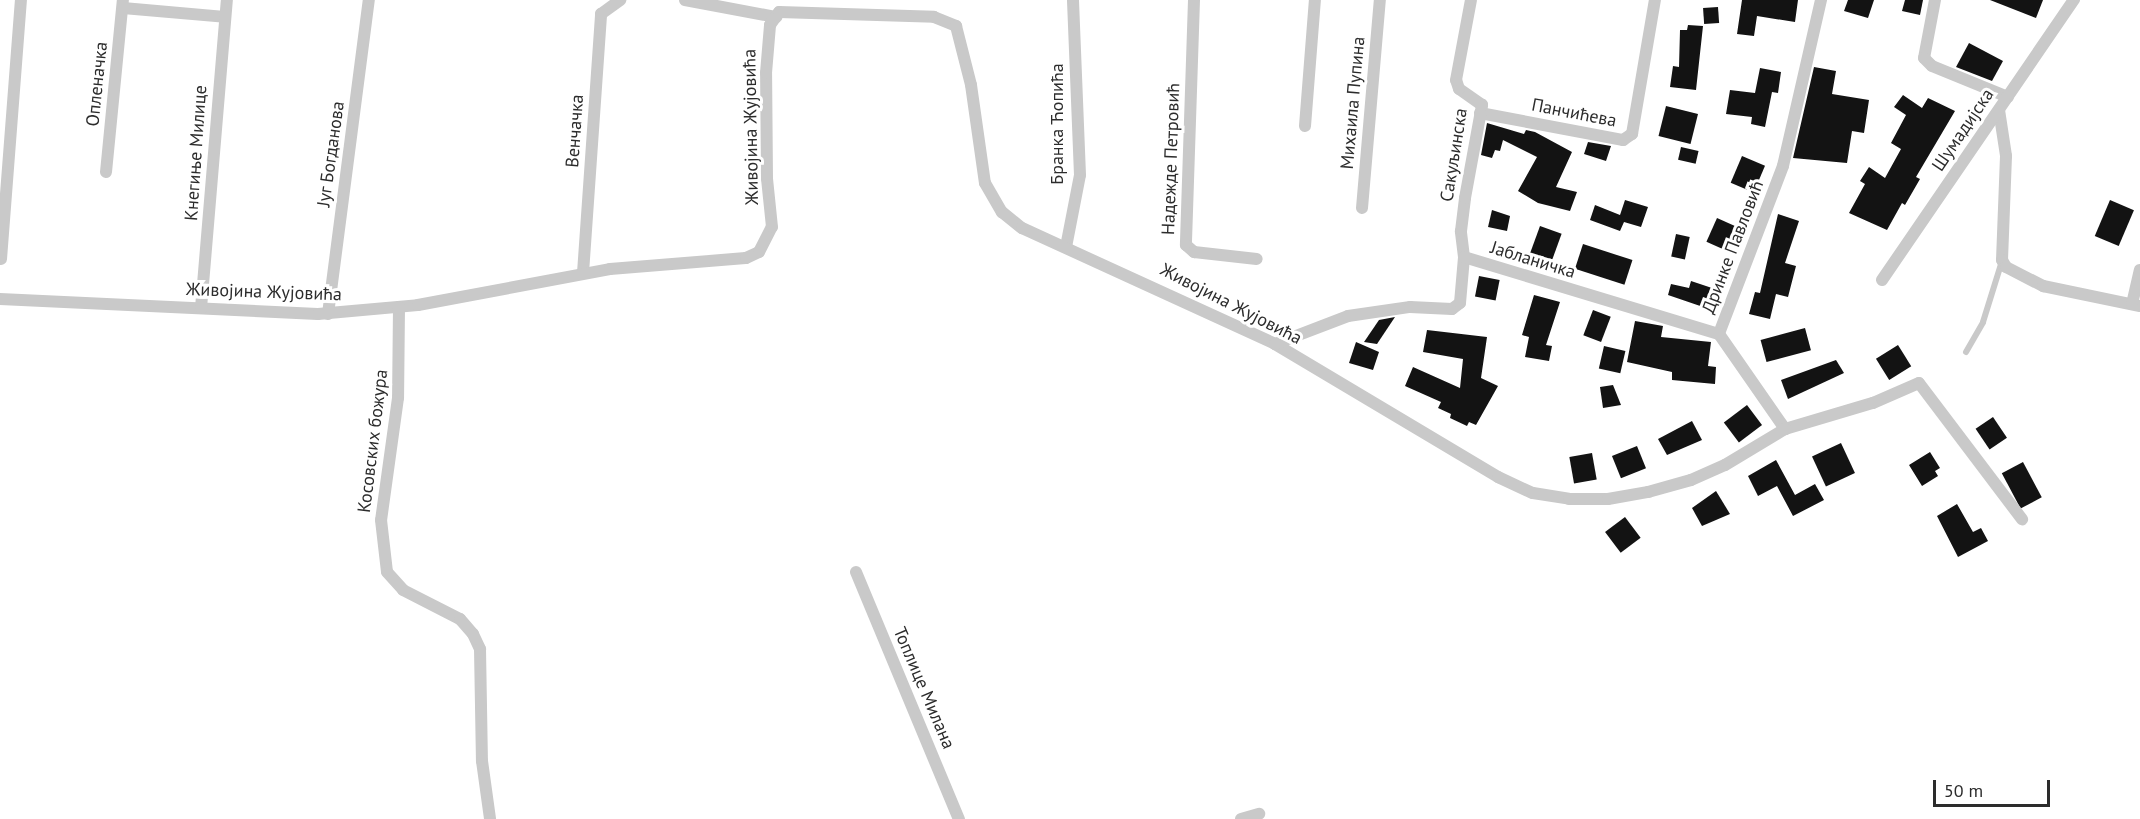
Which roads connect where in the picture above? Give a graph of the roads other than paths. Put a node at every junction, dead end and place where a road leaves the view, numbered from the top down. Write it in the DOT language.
graph roads {
  1 [pos="21,0"];
  2 [pos="227,0"];
  3 [pos="369,0"];
  4 [pos="620,0"];
  5 [pos="685,0"];
  6 [pos="1073,0"];
  7 [pos="1194,0"];
  8 [pos="1315,0"];
  9 [pos="1380,0"];
  10 [pos="1471,0"];
  11 [pos="1655,0"];
  12 [pos="1821,0"];
  13 [pos="1935,0"];
  14 [pos="2074,0"];
  15 [pos="123,4"];
  16 [pos="225,16"];
  17 [pos="776,17"];
  18 [pos="2008,97"];
  19 [pos="1999,110"];
  20 [pos="1480,112"];
  21 [pos="1305,126"];
  22 [pos="106,172"];
  23 [pos="1362,208"];
  24 [pos="1066,247"];
  25 [pos="1464,257"];
  26 [pos="1,259"];
  27 [pos="1257,259"];
  28 [pos="2002,260"];
  29 [pos="2140,270"];
  30 [pos="583,273"];
  31 [pos="1882,280"];
  32 [pos="0,298"];
  33 [pos="2136,305"];
  34 [pos="399,307"];
  35 [pos="201,308"];
  36 [pos="328,314"];
  37 [pos="1719,334"];
  38 [pos="1275,344"];
  39 [pos="1966,352"];
  40 [pos="1785,429"];
  41 [pos="2022,519"];
  42 [pos="856,572"];
  43 [pos="1259,814"];
  44 [pos="490,819"];
  45 [pos="959,819"];
  46 [pos="1241,819"];
  1 -- 26 [label="street"];
  2 -- 16 [label="street, Кнегиње Милице"];
  3 -- 36 [label="street, Југ Богданова"];
  4 -- 30 [label="street, Венчачка"];
  5 -- 17 [label="street"];
  6 -- 24 [label="street, Бранка Ћопића"];
  7 -- 27 [label="street, Надежде Петровић"];
  8 -- 21 [label="street"];
  9 -- 23 [label="street, Михаила Пупина"];
  10 -- 20 [label="street, Сакуљинска"];
  11 -- 20 [label="street, Панчићева"];
  12 -- 37 [label="street, Дринке Павловић"];
  13 -- 18 [label="street"];
  14 -- 18 [label="street, Шумадијска"];
  15 -- 16 [label="street"];
  15 -- 22 [label="street, Опленачка"];
  16 -- 35 [label="street, Кнегиње Милице"];
  17 -- 24 [label="street, Живојина Жујовића"];
  17 -- 30 [label="street, Живојина Жујовића"];
  18 -- 19 [label="street, Шумадијска"];
  19 -- 28 [label="street"];
  19 -- 31 [label="street, Шумадијска"];
  20 -- 25 [label="street, Сакуљинска"];
  24 -- 38 [label="street, Живојина Жујовића"];
  25 -- 37 [label="street, Јабланичка"];
  25 -- 38 [label="street, Јабланичка"];
  28 -- 33 [label="street"];
  28 -- 39 [label="lane"];
  29 -- 33 [label="street"];
  30 -- 34 [label="street, Живојина Жујовића"];
  32 -- 35 [label="street, Живојина Жујовића"];
  34 -- 36 [label="street, Живојина Жујовића"];
  34 -- 44 [label="street, Косовских божура"];
  35 -- 36 [label="street, Живојина Жујовића"];
  37 -- 40 [label="street, Дринке Павловић"];
  38 -- 40 [label="street, Живојина Жујовића"];
  40 -- 41 [label="street"];
  42 -- 45 [label="street, Топлице Милана"];
  43 -- 46 [label="street"];
}
